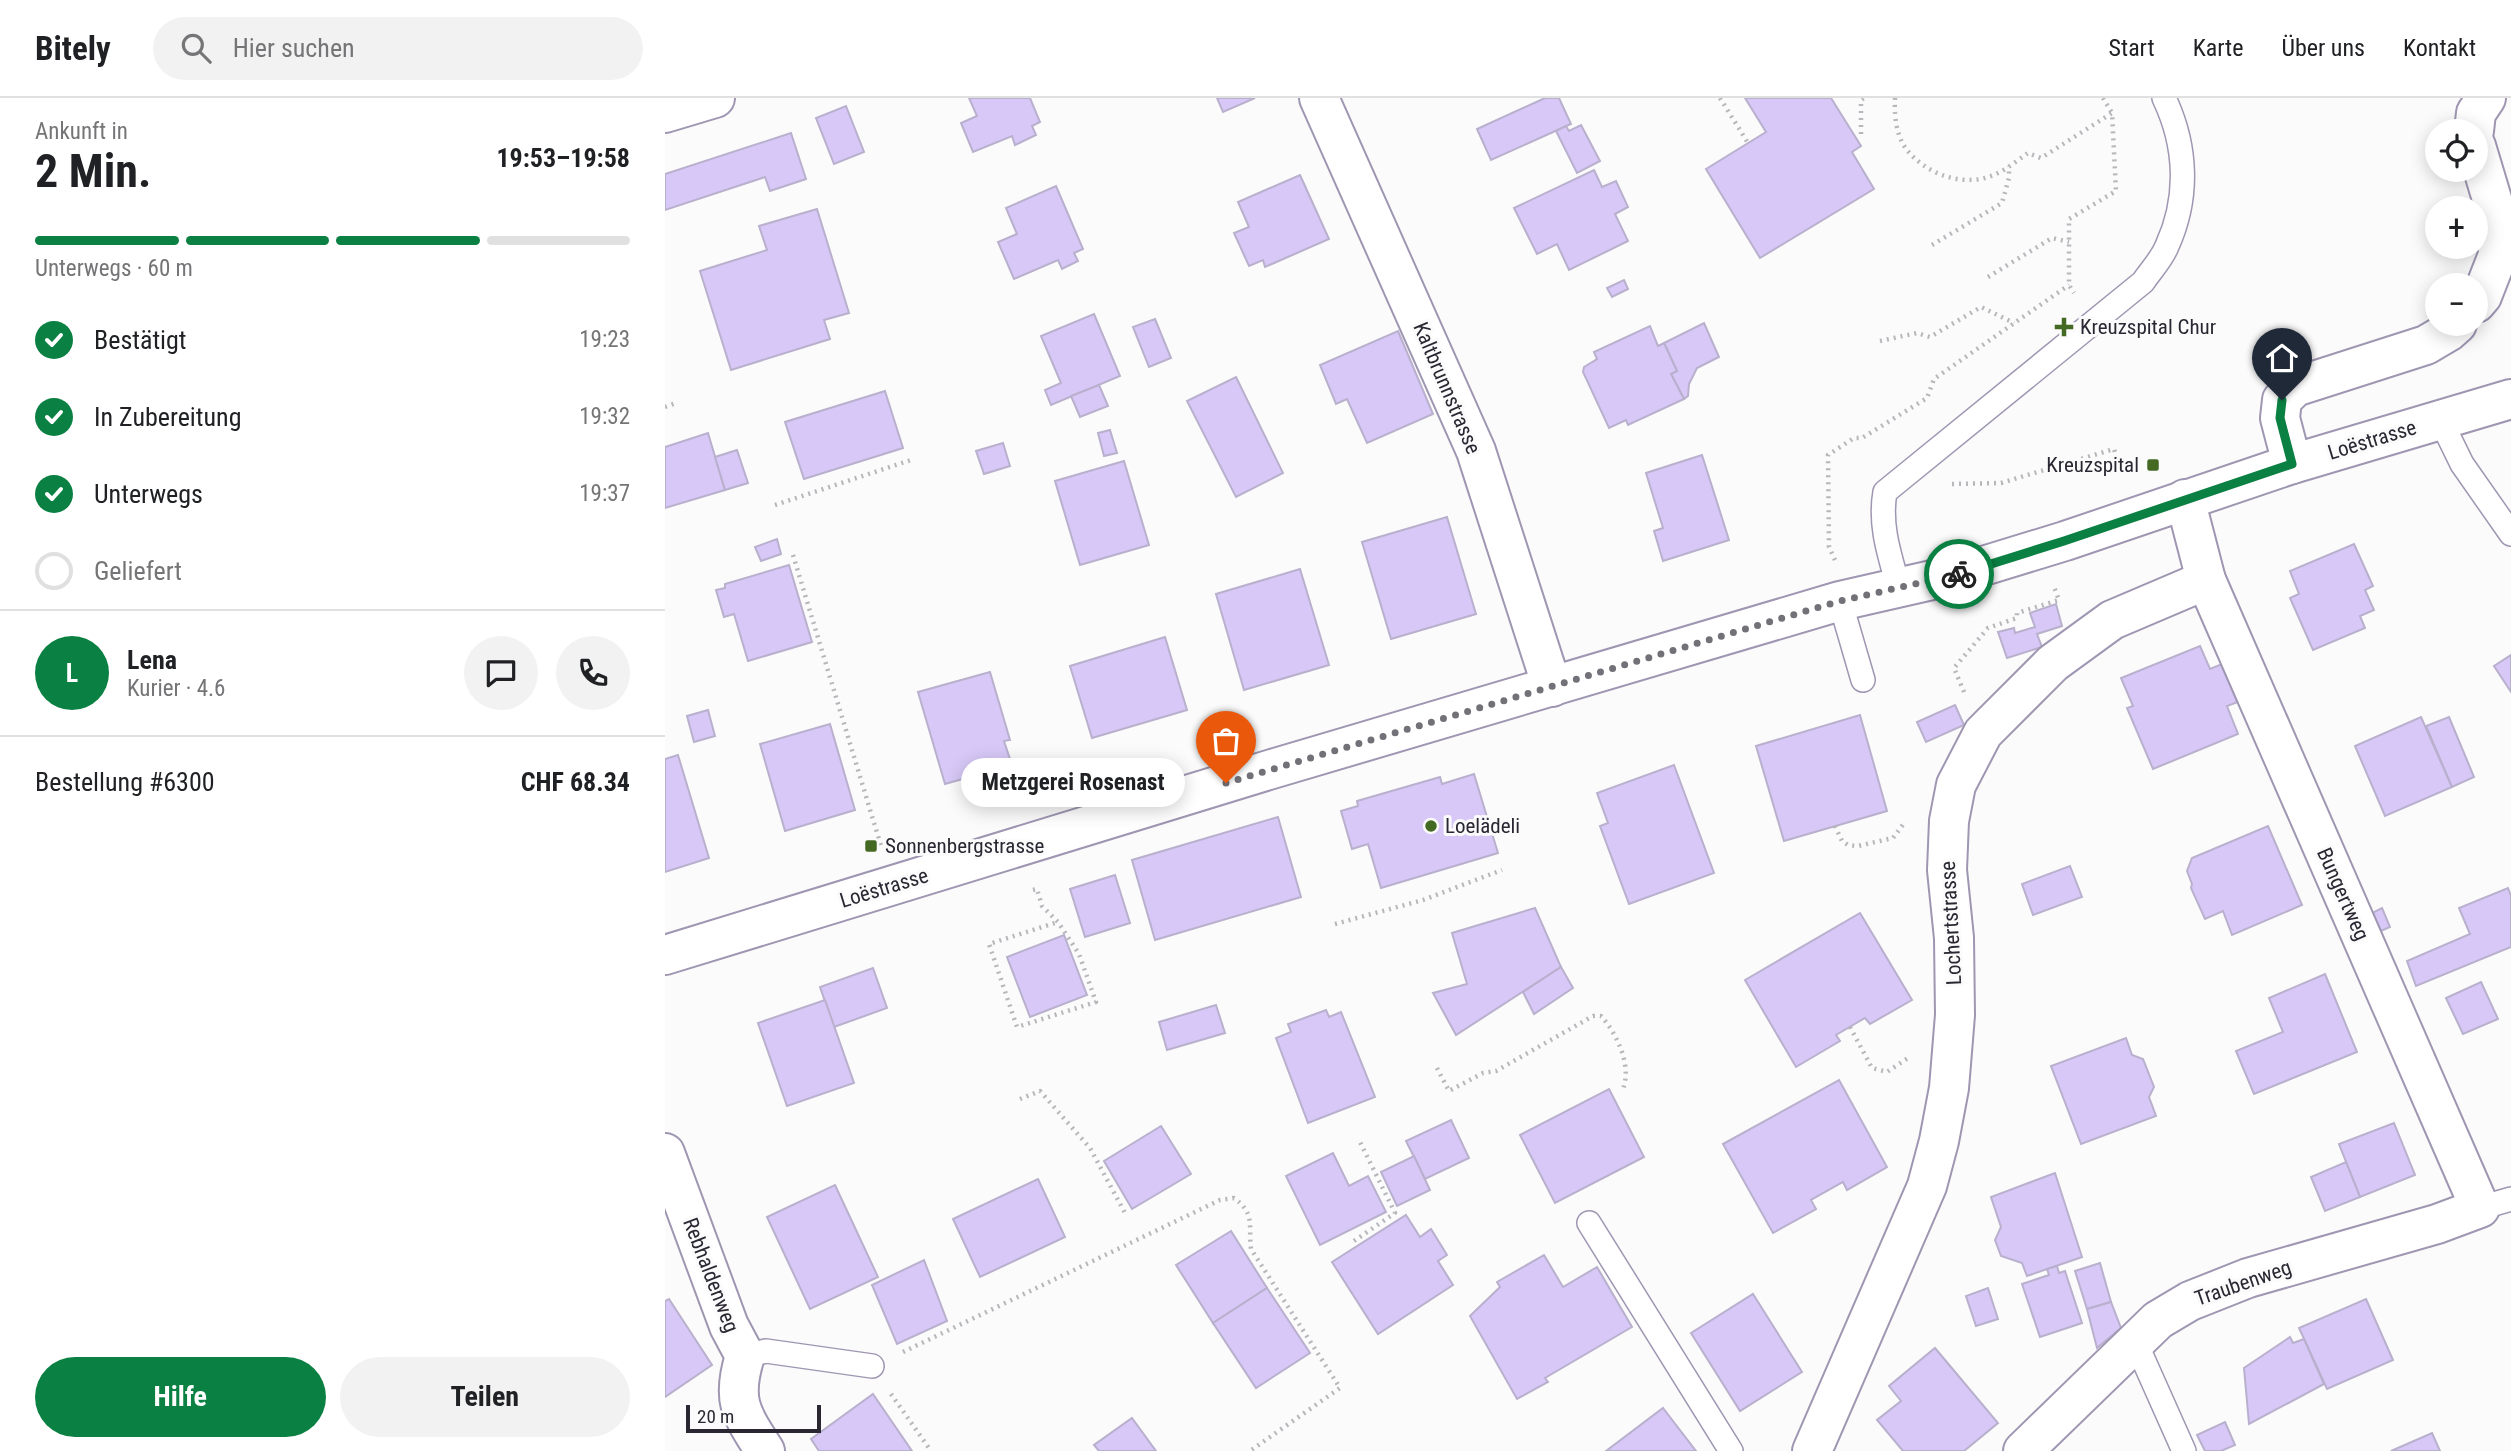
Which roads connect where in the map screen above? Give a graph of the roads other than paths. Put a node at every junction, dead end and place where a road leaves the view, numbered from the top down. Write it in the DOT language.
graph roads {
  1 [pos="715,98"];
  2 [pos="1319,98"];
  3 [pos="2164,98"];
  4 [pos="2486,98"];
  5 [pos="665,113"];
  6 [pos="2475,119"];
  7 [pos="2487,182"];
  8 [pos="2488,282"];
  9 [pos="2441,336"];
  10 [pos="2511,399"];
  11 [pos="2441,419"];
  12 [pos="2292,464"];
  13 [pos="2185,499"];
  14 [pos="2511,534"];
  15 [pos="2206,580"];
  16 [pos="1899,589"];
  17 [pos="1840,601"];
  18 [pos="1863,680"];
  19 [pos="1552,687"];
  20 [pos="665,955"];
  21 [pos="665,1153"];
  22 [pos="2496,1203"];
  23 [pos="1589,1223"];
  24 [pos="2135,1342"];
  25 [pos="745,1356"];
  26 [pos="872,1366"];
  27 [pos="765,1451"];
  28 [pos="1731,1451"];
  29 [pos="1812,1451"];
  30 [pos="2023,1451"];
  31 [pos="2184,1451"];
  1 -- 5 [label="street"];
  2 -- 19 [label="street, Kaltbrunnstrasse"];
  3 -- 16 [label="lane"];
  4 -- 6 [label="street"];
  7 -- 8 [label="street"];
  9 -- 12 [label="street"];
  10 -- 11 [label="street, Loëstrasse"];
  11 -- 12 [label="street, Loëstrasse"];
  11 -- 14 [label="lane"];
  12 -- 13 [label="street, Loëstrasse"];
  13 -- 15 [label="street"];
  13 -- 16 [label="street, Loëstrasse"];
  15 -- 22 [label="street, Bungertweg"];
  15 -- 29 [label="street, Lochertstrasse"];
  16 -- 17 [label="street, Loëstrasse"];
  17 -- 18 [label="lane"];
  17 -- 19 [label="street, Loëstrasse"];
  19 -- 20 [label="street, Loëstrasse"];
  21 -- 25 [label="street, Rebhaldenweg"];
  22 -- 24 [label="street, Traubenweg"];
  23 -- 28 [label="lane"];
  24 -- 30 [label="street, Traubenweg"];
  24 -- 31 [label="lane"];
  25 -- 26 [label="lane, Rebhaldenweg"];
  25 -- 27 [label="street, Rebhaldenweg"];
}
